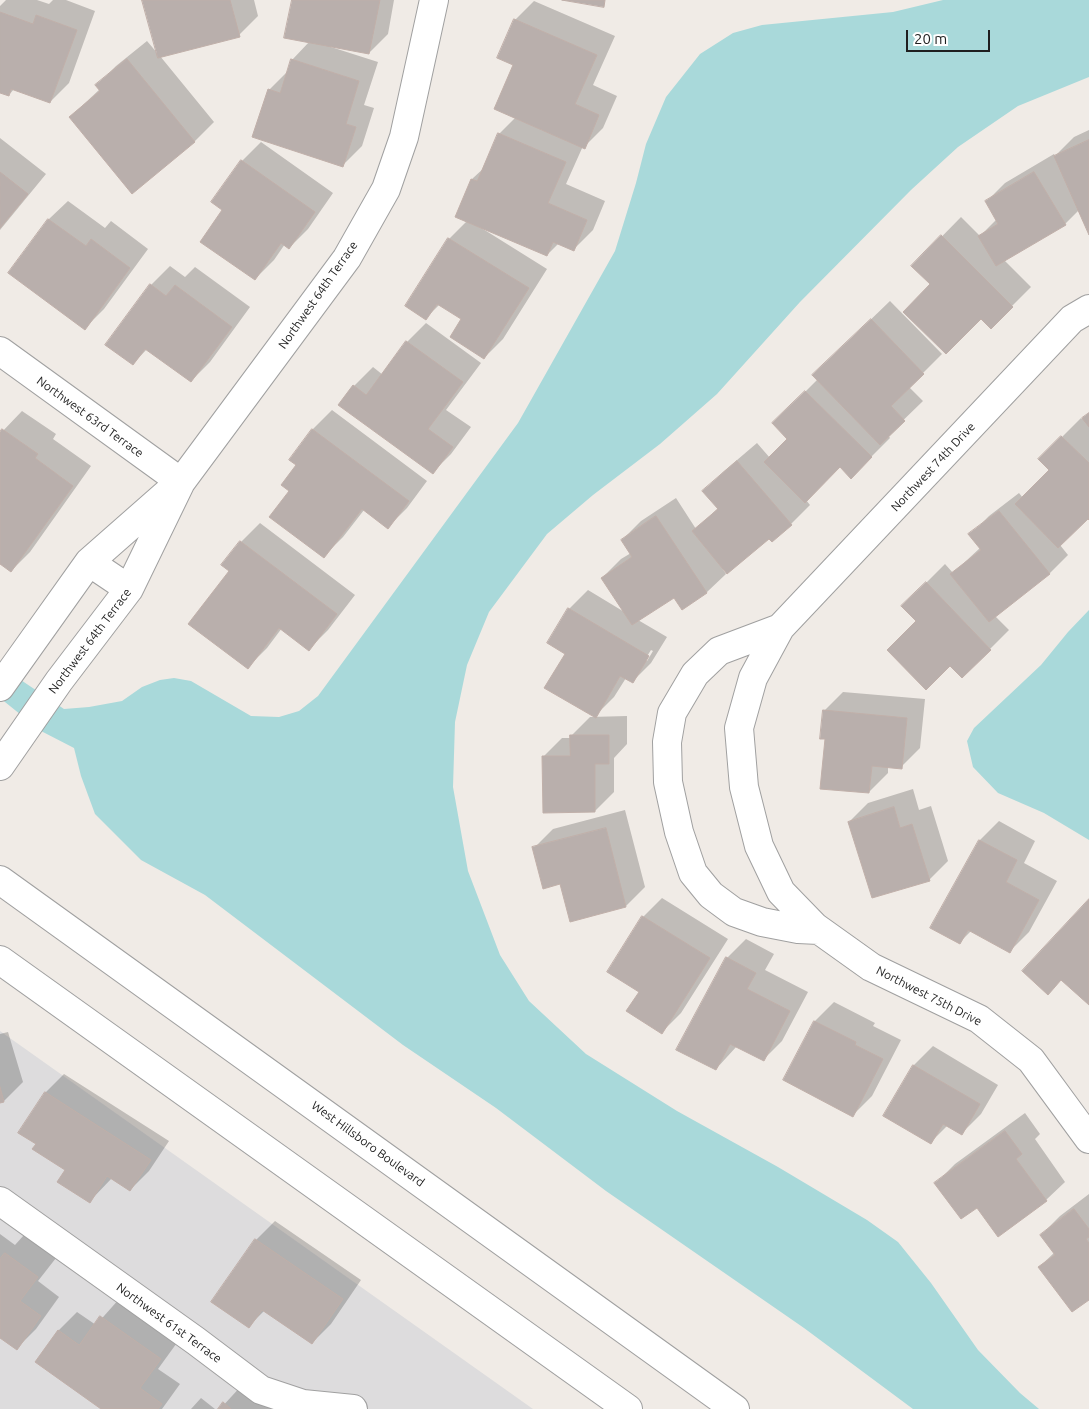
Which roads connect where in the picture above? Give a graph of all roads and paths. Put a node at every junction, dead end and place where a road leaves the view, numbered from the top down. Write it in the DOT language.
graph roads {
  1 [pos="434,0"];
  2 [pos="1089,309"];
  3 [pos="0,352"];
  4 [pos="181,482"];
  5 [pos="89,562"];
  6 [pos="130,589"];
  7 [pos="780,628"];
  8 [pos="0,687"];
  9 [pos="0,766"];
  10 [pos="744,787"];
  11 [pos="0,880"];
  12 [pos="819,930"];
  13 [pos="0,960"];
  14 [pos="1089,1139"];
  15 [pos="0,1201"];
  16 [pos="354,1409"];
  17 [pos="628,1409"];
  18 [pos="735,1409"];
  1 -- 4 [label="street, Northwest 64th Terrace"];
  2 -- 7 [label="street, Northwest 74th Drive"];
  3 -- 4 [label="street, Northwest 63rd Terrace"];
  4 -- 5 [label="street, Northwest 64th Terrace"];
  4 -- 6 [label="street, Northwest 64th Terrace"];
  5 -- 6 [label="street"];
  5 -- 8 [label="street, Northwest 64th Terrace"];
  6 -- 9 [label="street, Northwest 64th Terrace"];
  7 -- 10 [label="street, Northwest 74th Drive"];
  7 -- 12 [label="street, Northwest 74th Drive"];
  10 -- 12 [label="street, Northwest 75th Drive"];
  11 -- 18 [label="street, West Hillsboro Boulevard"];
  12 -- 14 [label="street, Northwest 75th Drive"];
  13 -- 17 [label="street"];
  15 -- 16 [label="street, Northwest 61st Terrace"];
}
